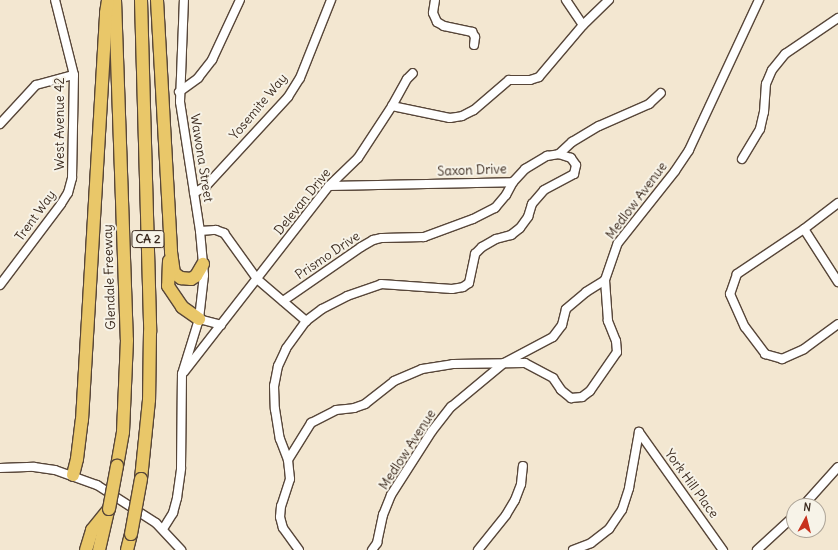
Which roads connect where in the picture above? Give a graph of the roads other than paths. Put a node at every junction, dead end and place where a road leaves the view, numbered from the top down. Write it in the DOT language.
graph roads {
  1 [pos="55,0"];
  2 [pos="108,0"];
  3 [pos="115,0"];
  4 [pos="141,0"];
  5 [pos="158,0"];
  6 [pos="184,0"];
  7 [pos="240,0"];
  8 [pos="331,0"];
  9 [pos="435,0"];
  10 [pos="566,0"];
  11 [pos="609,0"];
  12 [pos="760,0"];
  13 [pos="838,18"];
  14 [pos="583,25"];
  15 [pos="474,45"];
  16 [pos="413,73"];
  17 [pos="74,75"];
  18 [pos="179,92"];
  19 [pos="661,92"];
  20 [pos="392,106"];
  21 [pos="0,124"];
  22 [pos="560,154"];
  23 [pos="742,159"];
  24 [pos="72,178"];
  25 [pos="513,182"];
  26 [pos="329,186"];
  27 [pos="194,193"];
  28 [pos="838,203"];
  29 [pos="804,229"];
  30 [pos="200,231"];
  31 [pos="171,252"];
  32 [pos="203,264"];
  33 [pos="257,280"];
  34 [pos="605,280"];
  35 [pos="838,282"];
  36 [pos="0,285"];
  37 [pos="283,301"];
  38 [pos="199,319"];
  39 [pos="306,321"];
  40 [pos="838,324"];
  41 [pos="221,325"];
  42 [pos="504,363"];
  43 [pos="182,374"];
  44 [pos="288,460"];
  45 [pos="523,466"];
  46 [pos="838,467"];
  47 [pos="0,468"];
  48 [pos="73,475"];
  49 [pos="810,498"];
  50 [pos="107,513"];
  51 [pos="786,523"];
  52 [pos="163,529"];
  53 [pos="86,550"];
  54 [pos="99,550"];
  55 [pos="127,550"];
  56 [pos="181,550"];
  57 [pos="299,550"];
  58 [pos="372,550"];
  59 [pos="478,550"];
  60 [pos="573,550"];
  61 [pos="724,550"];
  62 [pos="757,550"];
  1 -- 17 [label="street, West Avenue 42"];
  2 -- 48 [label="highway"];
  3 -- 50 [label="highway, Glendale Freeway / CA 2, bridge"];
  4 -- 55 [label="highway, CA 2, bridge"];
  5 -- 31 [label="highway"];
  6 -- 18 [label="street, Wawona Street"];
  7 -- 18 [label="street"];
  8 -- 27 [label="street, Yosemite Way"];
  9 -- 15 [label="street"];
  10 -- 14 [label="street"];
  11 -- 14 [label="street"];
  12 -- 34 [label="street, Medlow Avenue"];
  13 -- 23 [label="street"];
  14 -- 20 [label="street"];
  16 -- 20 [label="street, Delevan Drive"];
  17 -- 21 [label="street"];
  17 -- 24 [label="street, West Avenue 42"];
  18 -- 27 [label="street, Wawona Street"];
  19 -- 22 [label="street, Saxon Drive"];
  20 -- 26 [label="street, Delevan Drive"];
  22 -- 25 [label="street, Saxon Drive"];
  22 -- 39 [label="street"];
  24 -- 36 [label="street, Trent Way"];
  25 -- 26 [label="street, Saxon Drive"];
  25 -- 37 [label="street, Prismo Drive"];
  26 -- 33 [label="street, Delevan Drive"];
  27 -- 30 [label="street, Wawona Street"];
  28 -- 29 [label="street"];
  29 -- 35 [label="street"];
  29 -- 40 [label="street"];
  30 -- 32 [label="street, Wawona Street"];
  30 -- 33 [label="street"];
  31 -- 32 [label="highway"];
  31 -- 38 [label="highway"];
  32 -- 38 [label="street, Wawona Street"];
  33 -- 37 [label="street"];
  33 -- 41 [label="street, Delevan Drive"];
  34 -- 42 [label="street, Medlow Avenue"];
  34 -- 42 [label="street"];
  37 -- 39 [label="street"];
  38 -- 41 [label="street"];
  38 -- 43 [label="street"];
  39 -- 44 [label="street"];
  41 -- 43 [label="street, Delevan Drive"];
  42 -- 44 [label="street"];
  42 -- 58 [label="street, Medlow Avenue"];
  43 -- 52 [label="street"];
  44 -- 57 [label="street"];
  45 -- 59 [label="street"];
  46 -- 49 [label="street"];
  47 -- 48 [label="street"];
  48 -- 52 [label="street"];
  50 -- 53 [label="highway"];
  50 -- 54 [label="highway, Glendale Freeway / CA 2"];
  51 -- 62 [label="street"];
  52 -- 56 [label="street"];
  60 -- 61 [label="street, York Hill Place"];
}
